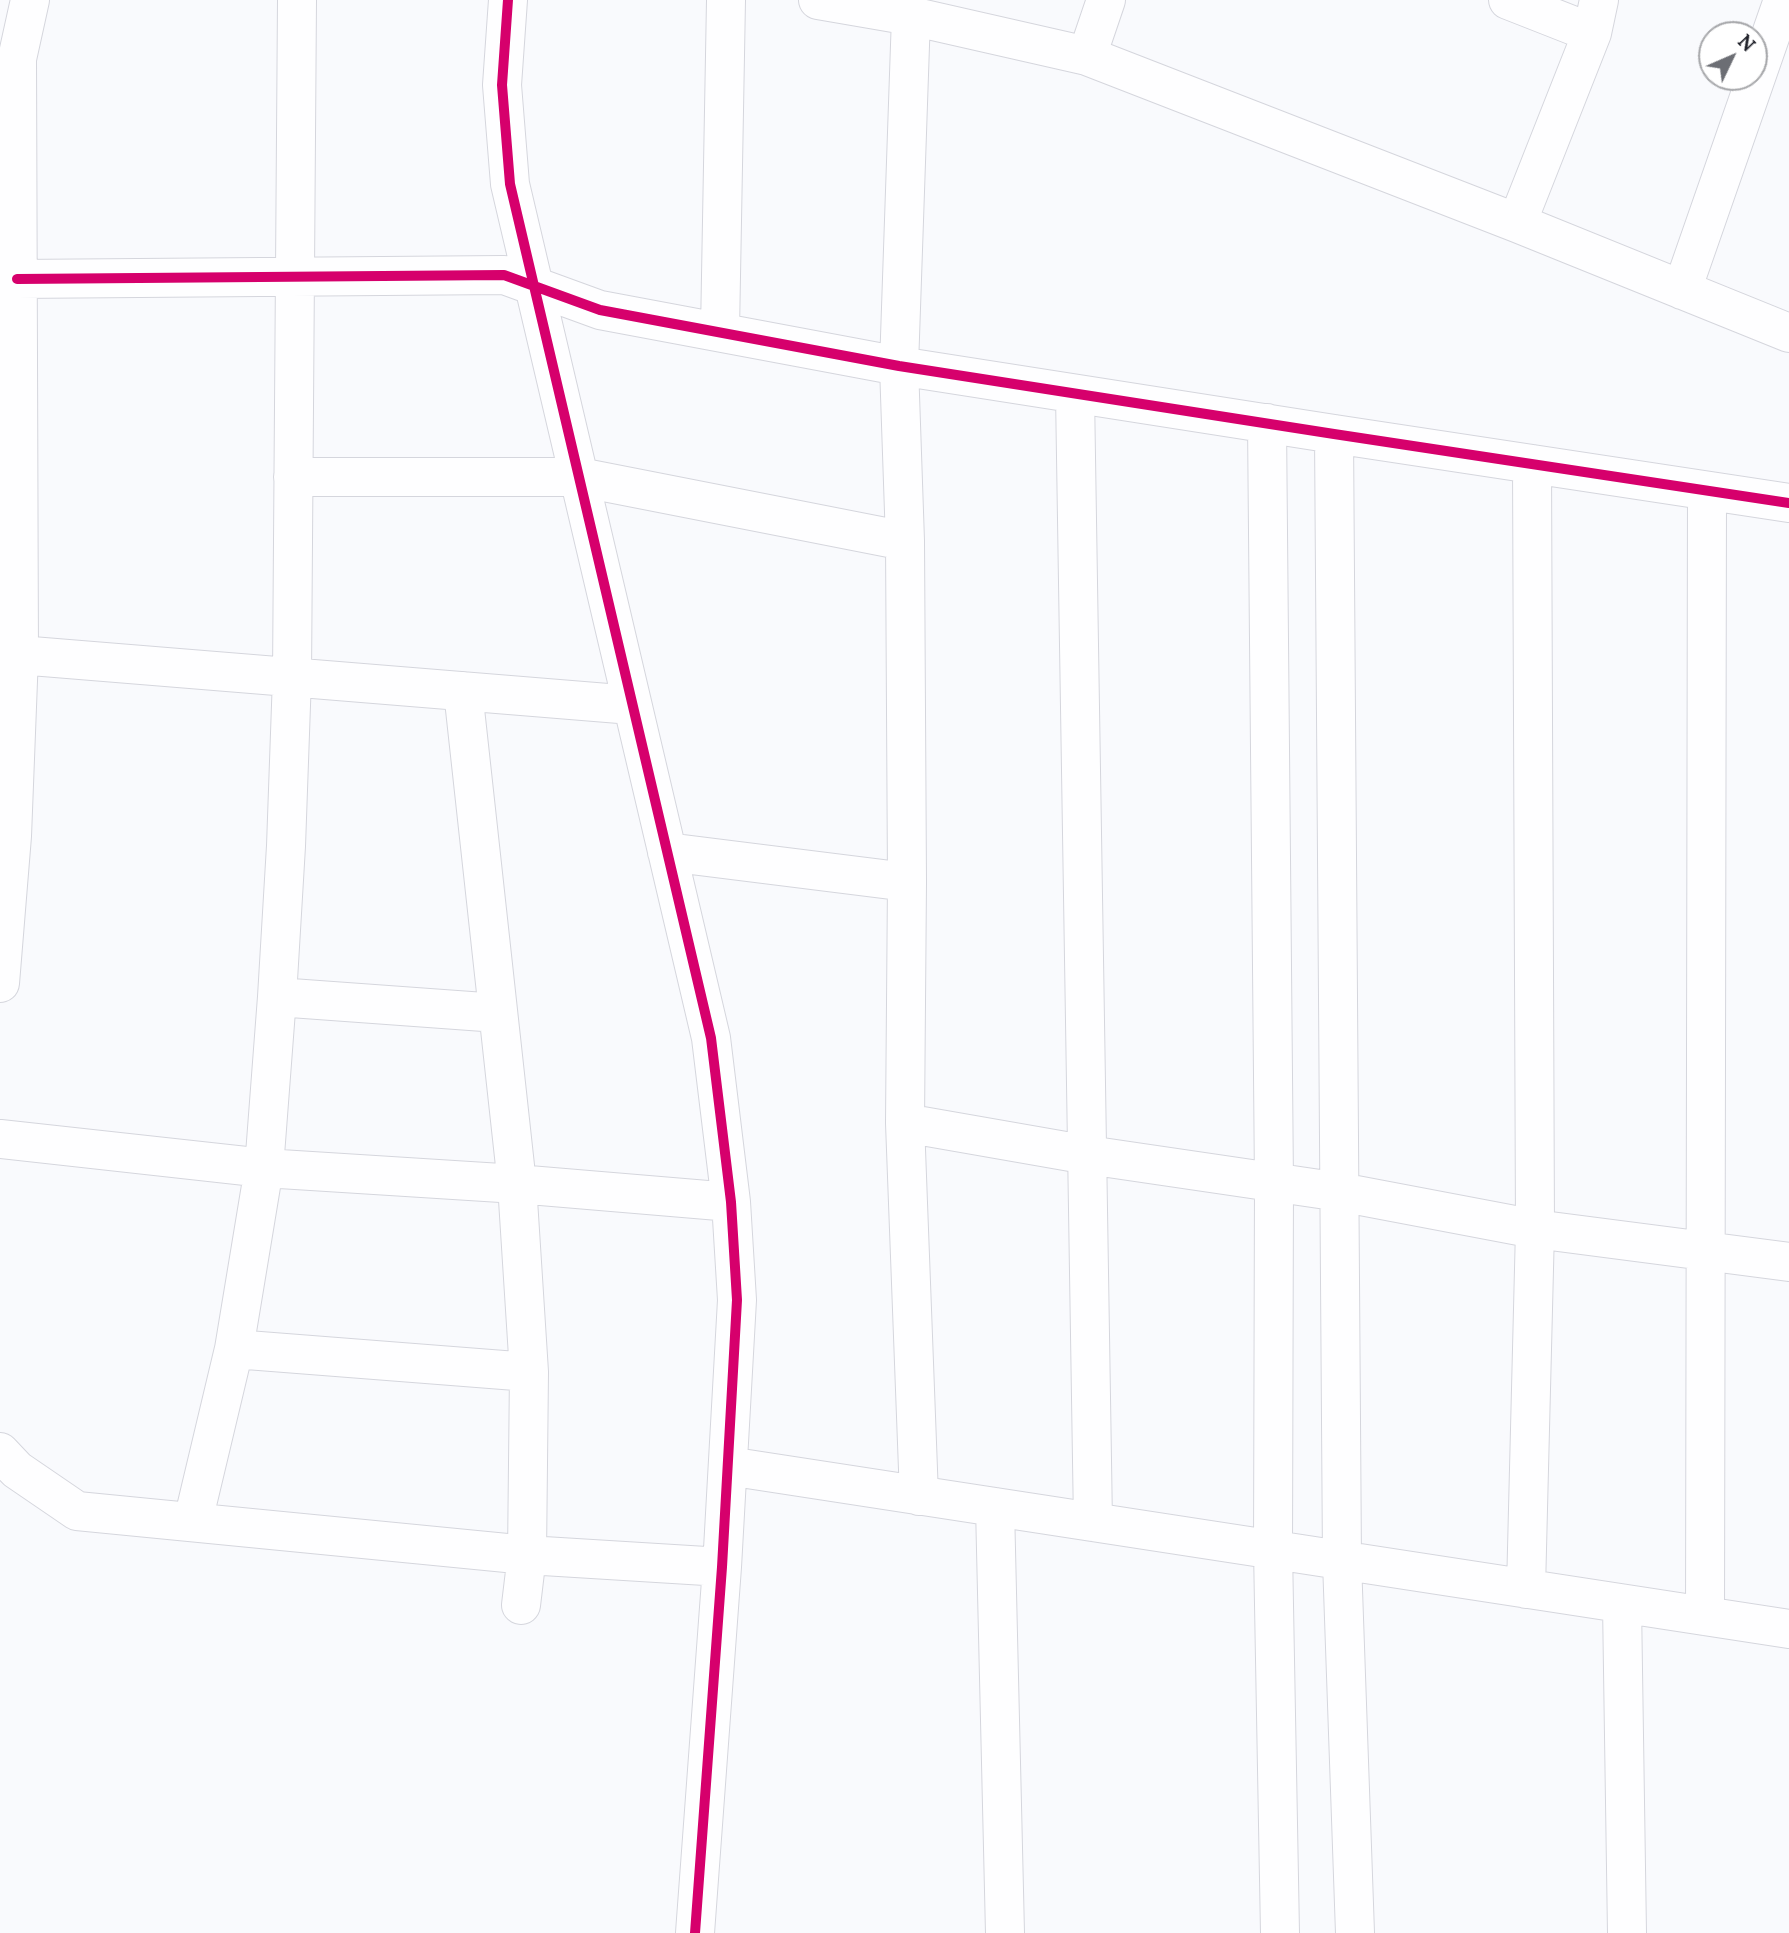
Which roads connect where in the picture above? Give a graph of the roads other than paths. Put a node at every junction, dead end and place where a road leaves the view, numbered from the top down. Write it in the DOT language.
graph roads {
  1 [pos="30,0"];
  2 [pos="297,0"];
  3 [pos="509,0"];
  4 [pos="726,0"];
  5 [pos="818,0"];
  6 [pos="1106,0"];
  7 [pos="1508,0"];
  8 [pos="1783,0"];
  9 [pos="911,16"];
  10 [pos="1595,17"];
  11 [pos="1087,56"];
  12 [pos="1517,223"];
  13 [pos="294,277"];
  14 [pos="18,279"];
  15 [pos="534,286"];
  16 [pos="1682,290"];
  17 [pos="720,331"];
  18 [pos="1789,332"];
  19 [pos="899,366"];
  20 [pos="1075,394"];
  21 [pos="1267,424"];
  22 [pos="1334,434"];
  23 [pos="1532,464"];
  24 [pos="293,477"];
  25 [pos="579,477"];
  26 [pos="1707,491"];
  27 [pos="1789,503"];
  28 [pos="905,541"];
  29 [pos="19,655"];
  30 [pos="292,677"];
  31 [pos="463,691"];
  32 [pos="632,705"];
  33 [pos="667,852"];
  34 [pos="907,881"];
  35 [pos="0,983"];
  36 [pos="277,997"];
  37 [pos="498,1013"];
  38 [pos="905,1123"];
  39 [pos="0,1139"];
  40 [pos="1088,1156"];
  41 [pos="264,1168"];
  42 [pos="1274,1183"];
  43 [pos="517,1184"];
  44 [pos="1340,1192"];
  45 [pos="731,1202"];
  46 [pos="1535,1229"];
  47 [pos="1705,1250"];
  48 [pos="1789,1262"];
  49 [pos="233,1349"];
  50 [pos="529,1371"];
  51 [pos="0,1452"];
  52 [pos="728,1466"];
  53 [pos="919,1496"];
  54 [pos="995,1507"];
  55 [pos="193,1521"];
  56 [pos="1093,1522"];
  57 [pos="1273,1550"];
  58 [pos="527,1555"];
  59 [pos="1342,1561"];
  60 [pos="722,1567"];
  61 [pos="1526,1588"];
  62 [pos="1622,1604"];
  63 [pos="522,1605"];
  64 [pos="1705,1616"];
  65 [pos="1789,1629"];
  66 [pos="695,1933"];
  67 [pos="1005,1933"];
  68 [pos="1280,1933"];
  69 [pos="1354,1933"];
  70 [pos="1627,1933"];
  1 -- 14 [label="street"];
  2 -- 13 [label="street"];
  3 -- 15 [label="street"];
  4 -- 17 [label="street"];
  5 -- 9 [label="street"];
  6 -- 11 [label="street"];
  7 -- 10 [label="street"];
  8 -- 16 [label="street"];
  9 -- 11 [label="street"];
  9 -- 19 [label="street"];
  10 -- 12 [label="street"];
  11 -- 12 [label="street"];
  12 -- 16 [label="street"];
  13 -- 14 [label="street"];
  13 -- 15 [label="street"];
  13 -- 24 [label="street"];
  14 -- 29 [label="street"];
  15 -- 17 [label="street"];
  15 -- 25 [label="street"];
  16 -- 18 [label="street"];
  17 -- 19 [label="street"];
  19 -- 20 [label="street"];
  19 -- 28 [label="street"];
  20 -- 21 [label="street"];
  20 -- 40 [label="street"];
  21 -- 22 [label="street"];
  21 -- 42 [label="street"];
  22 -- 23 [label="street"];
  22 -- 44 [label="street"];
  23 -- 26 [label="street"];
  23 -- 46 [label="street"];
  24 -- 25 [label="street"];
  24 -- 30 [label="street"];
  25 -- 28 [label="street"];
  25 -- 32 [label="street"];
  26 -- 27 [label="street"];
  26 -- 47 [label="street"];
  28 -- 34 [label="street"];
  29 -- 30 [label="street"];
  29 -- 35 [label="street"];
  30 -- 31 [label="street"];
  30 -- 36 [label="street"];
  31 -- 32 [label="street"];
  31 -- 37 [label="street"];
  32 -- 33 [label="street"];
  33 -- 34 [label="street"];
  33 -- 45 [label="street"];
  34 -- 38 [label="street"];
  36 -- 37 [label="street"];
  36 -- 41 [label="street"];
  37 -- 43 [label="street"];
  38 -- 40 [label="street"];
  38 -- 53 [label="street"];
  39 -- 41 [label="street"];
  40 -- 42 [label="street"];
  40 -- 56 [label="street"];
  41 -- 43 [label="street"];
  41 -- 49 [label="street"];
  42 -- 44 [label="street"];
  42 -- 57 [label="street"];
  43 -- 45 [label="street"];
  43 -- 50 [label="street"];
  44 -- 46 [label="street"];
  44 -- 59 [label="street"];
  45 -- 52 [label="street"];
  46 -- 47 [label="street"];
  46 -- 61 [label="street"];
  47 -- 48 [label="street"];
  47 -- 64 [label="street"];
  49 -- 50 [label="street"];
  49 -- 55 [label="street"];
  50 -- 58 [label="street"];
  51 -- 55 [label="street"];
  52 -- 53 [label="street"];
  52 -- 60 [label="street"];
  53 -- 54 [label="street"];
  54 -- 56 [label="street"];
  54 -- 67 [label="street"];
  55 -- 58 [label="street"];
  56 -- 57 [label="street"];
  57 -- 59 [label="street"];
  57 -- 68 [label="street"];
  58 -- 60 [label="street"];
  58 -- 63 [label="street"];
  59 -- 61 [label="street"];
  59 -- 69 [label="street"];
  60 -- 66 [label="street"];
  61 -- 62 [label="street"];
  62 -- 64 [label="street"];
  62 -- 70 [label="street"];
  64 -- 65 [label="street"];
}
